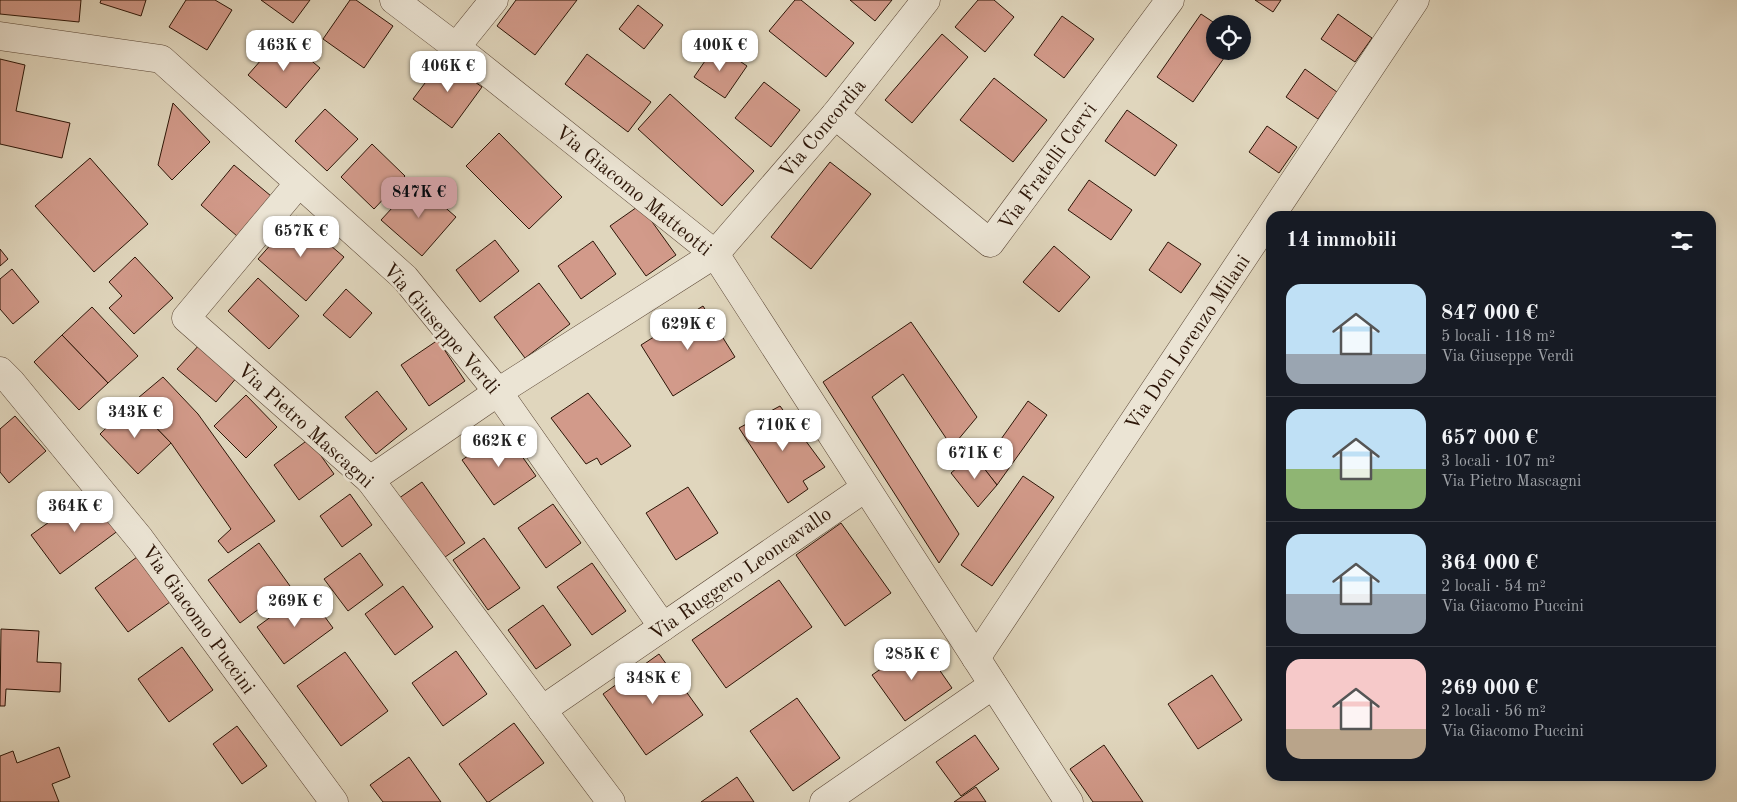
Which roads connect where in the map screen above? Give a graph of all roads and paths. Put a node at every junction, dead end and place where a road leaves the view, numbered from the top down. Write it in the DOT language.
graph roads {
  1 [pos="394,0"];
  2 [pos="494,0"];
  3 [pos="926,0"];
  4 [pos="1170,0"];
  5 [pos="1415,0"];
  6 [pos="0,36"];
  7 [pos="456,47"];
  8 [pos="835,115"];
  9 [pos="299,183"];
  10 [pos="1274,211"];
  11 [pos="1266,223"];
  12 [pos="715,254"];
  13 [pos="0,370"];
  14 [pos="498,392"];
  15 [pos="370,480"];
  16 [pos="865,488"];
  17 [pos="663,627"];
  18 [pos="976,658"];
  19 [pos="993,685"];
  20 [pos="542,710"];
  21 [pos="334,802"];
  22 [pos="611,802"];
  23 [pos="824,802"];
  24 [pos="1069,802"];
  1 -- 7 [label="street, Via Giacomo Matteotti"];
  2 -- 7 [label="street"];
  3 -- 8 [label="street, Via Concordia"];
  4 -- 8 [label="street, Via Fratelli Cervi"];
  5 -- 10 [label="street, Via Don Lorenzo Milani"];
  6 -- 9 [label="street, Via Giuseppe Verdi"];
  7 -- 12 [label="street, Via Giacomo Matteotti"];
  8 -- 12 [label="street, Via Concordia"];
  9 -- 14 [label="street, Via Giuseppe Verdi"];
  9 -- 15 [label="street, Via Pietro Mascagni"];
  11 -- 18 [label="street, Via Don Lorenzo Milani"];
  12 -- 14 [label="street, Via Concordia"];
  12 -- 16 [label="street, Via Giacomo Matteotti"];
  13 -- 21 [label="street, Via Giacomo Puccini"];
  14 -- 15 [label="street, Via Concordia"];
  14 -- 17 [label="street, Via Giuseppe Verdi"];
  15 -- 20 [label="street, Via Pietro Mascagni"];
  16 -- 17 [label="street, Via Ruggero Leoncavallo"];
  16 -- 18 [label="street, Via Giacomo Matteotti"];
  17 -- 20 [label="street, Via Ruggero Leoncavallo"];
  18 -- 19 [label="street, Via Giacomo Matteotti"];
  19 -- 23 [label="street"];
  19 -- 24 [label="street, Via Giacomo Matteotti"];
  20 -- 22 [label="street, Via Pietro Mascagni"];
}
